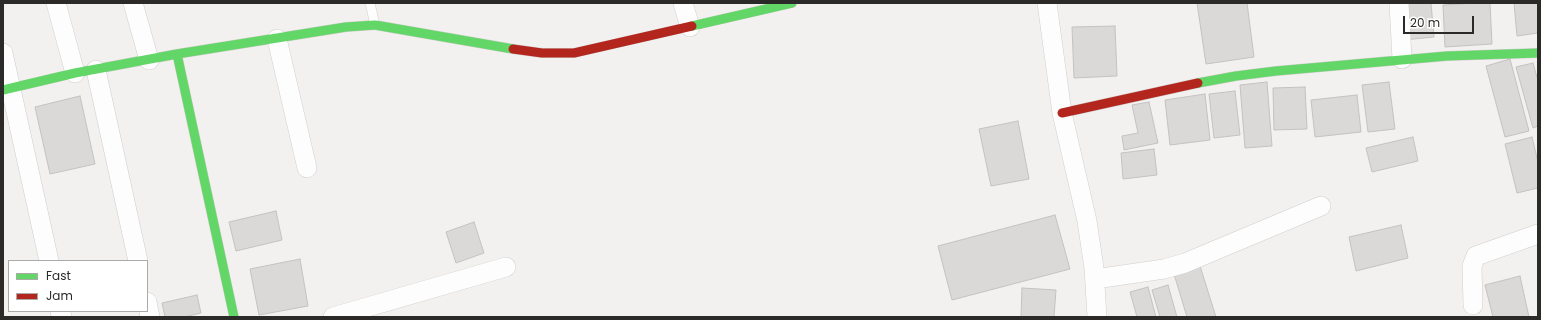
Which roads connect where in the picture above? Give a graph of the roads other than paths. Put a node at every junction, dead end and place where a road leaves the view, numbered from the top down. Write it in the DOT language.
graph roads {
  1 [pos="56,3"];
  2 [pos="133,3"];
  3 [pos="370,3"];
  4 [pos="683,3"];
  5 [pos="792,3"];
  6 [pos="1047,3"];
  7 [pos="1399,3"];
  8 [pos="375,25"];
  9 [pos="690,27"];
  10 [pos="277,39"];
  11 [pos="3,53"];
  12 [pos="1538,53"];
  13 [pos="176,54"];
  14 [pos="1402,59"];
  15 [pos="149,60"];
  16 [pos="96,70"];
  17 [pos="75,73"];
  18 [pos="7,89"];
  19 [pos="1062,113"];
  20 [pos="307,168"];
  21 [pos="1321,206"];
  22 [pos="1538,234"];
  23 [pos="49,260"];
  24 [pos="138,260"];
  25 [pos="506,267"];
  26 [pos="1094,279"];
  27 [pos="1473,305"];
  28 [pos="148,307"];
  29 [pos="150,317"];
  30 [pos="234,317"];
  31 [pos="333,317"];
  32 [pos="1097,317"];
  1 -- 17 [label="street"];
  2 -- 15 [label="street"];
  3 -- 8 [label="lane"];
  4 -- 9 [label="street"];
  5 -- 9 [label="street"];
  6 -- 19 [label="street"];
  7 -- 14 [label="street"];
  8 -- 9 [label="street"];
  8 -- 10 [label="street"];
  10 -- 13 [label="street"];
  10 -- 20 [label="street"];
  11 -- 18 [label="street"];
  12 -- 14 [label="street"];
  13 -- 15 [label="street"];
  13 -- 30 [label="street"];
  14 -- 19 [label="street"];
  15 -- 16 [label="street"];
  16 -- 17 [label="street"];
  16 -- 24 [label="street"];
  17 -- 18 [label="street"];
  18 -- 23 [label="street"];
  19 -- 26 [label="street"];
  21 -- 26 [label="street"];
  22 -- 27 [label="street"];
  25 -- 31 [label="street"];
  26 -- 32 [label="street"];
  28 -- 29 [label="street"];
}
